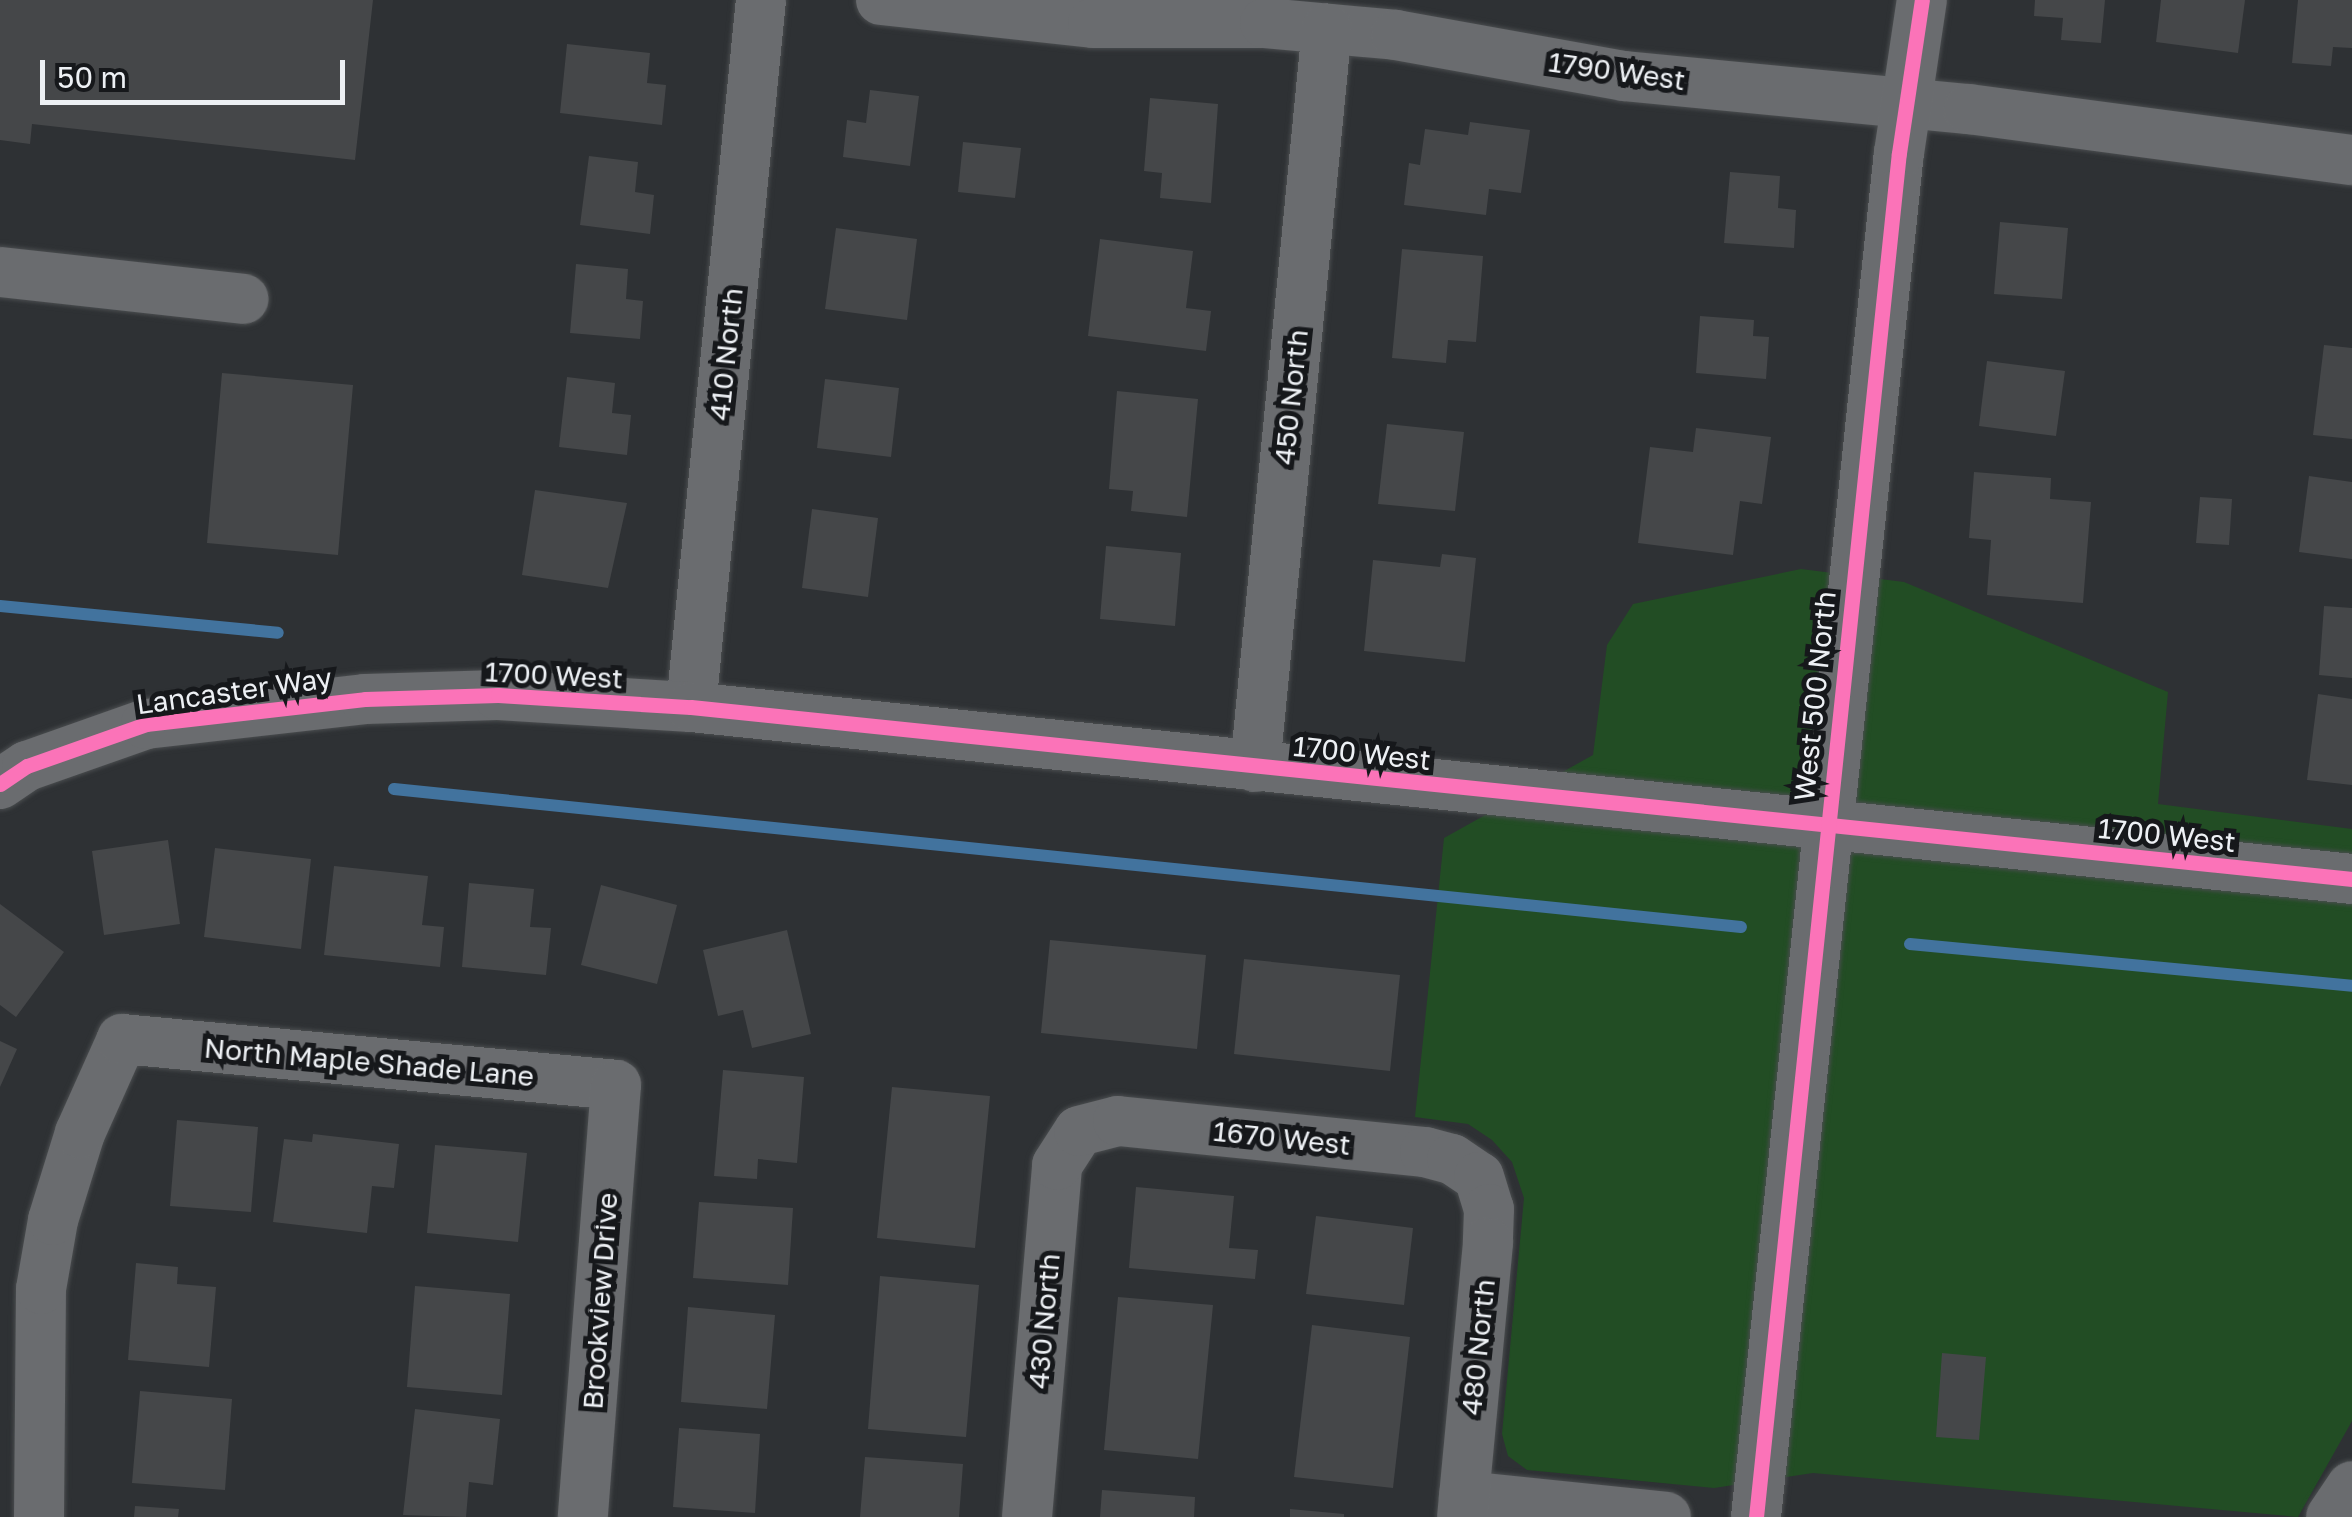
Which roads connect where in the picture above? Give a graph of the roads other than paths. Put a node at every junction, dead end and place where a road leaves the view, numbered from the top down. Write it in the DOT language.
graph roads {
  1 [pos="761,0"];
  2 [pos="882,0"];
  3 [pos="1922,0"];
  4 [pos="1327,28"];
  5 [pos="1906,102"];
  6 [pos="2352,160"];
  7 [pos="0,272"];
  8 [pos="244,299"];
  9 [pos="365,699"];
  10 [pos="691,707"];
  11 [pos="1255,767"];
  12 [pos="0,784"];
  13 [pos="1826,826"];
  14 [pos="2352,879"];
  15 [pos="616,1085"];
  16 [pos="1079,1131"];
  17 [pos="1479,1177"];
  18 [pos="1463,1507"];
  19 [pos="39,1517"];
  20 [pos="584,1517"];
  21 [pos="1027,1517"];
  22 [pos="1666,1517"];
  23 [pos="1756,1517"];
  1 -- 10 [label="street, 410 North"];
  2 -- 4 [label="street, 1790 West"];
  3 -- 5 [label="street, West 500 North"];
  4 -- 5 [label="street, 1790 West"];
  4 -- 11 [label="street, 450 North"];
  5 -- 6 [label="street, 1790 West"];
  5 -- 13 [label="street, West 500 North"];
  7 -- 8 [label="street"];
  9 -- 10 [label="street, 1700 West"];
  9 -- 12 [label="street, Lancaster Way"];
  10 -- 11 [label="street, 1700 West"];
  11 -- 13 [label="street, 1700 West"];
  13 -- 14 [label="street, 1700 West"];
  13 -- 23 [label="street, West 500 North"];
  15 -- 19 [label="street, North Maple Shade Lane"];
  15 -- 20 [label="street, Brookview Drive"];
  16 -- 17 [label="street, 1670 West"];
  16 -- 21 [label="street, 430 North"];
  17 -- 18 [label="street, 480 North"];
  18 -- 22 [label="street"];
}
